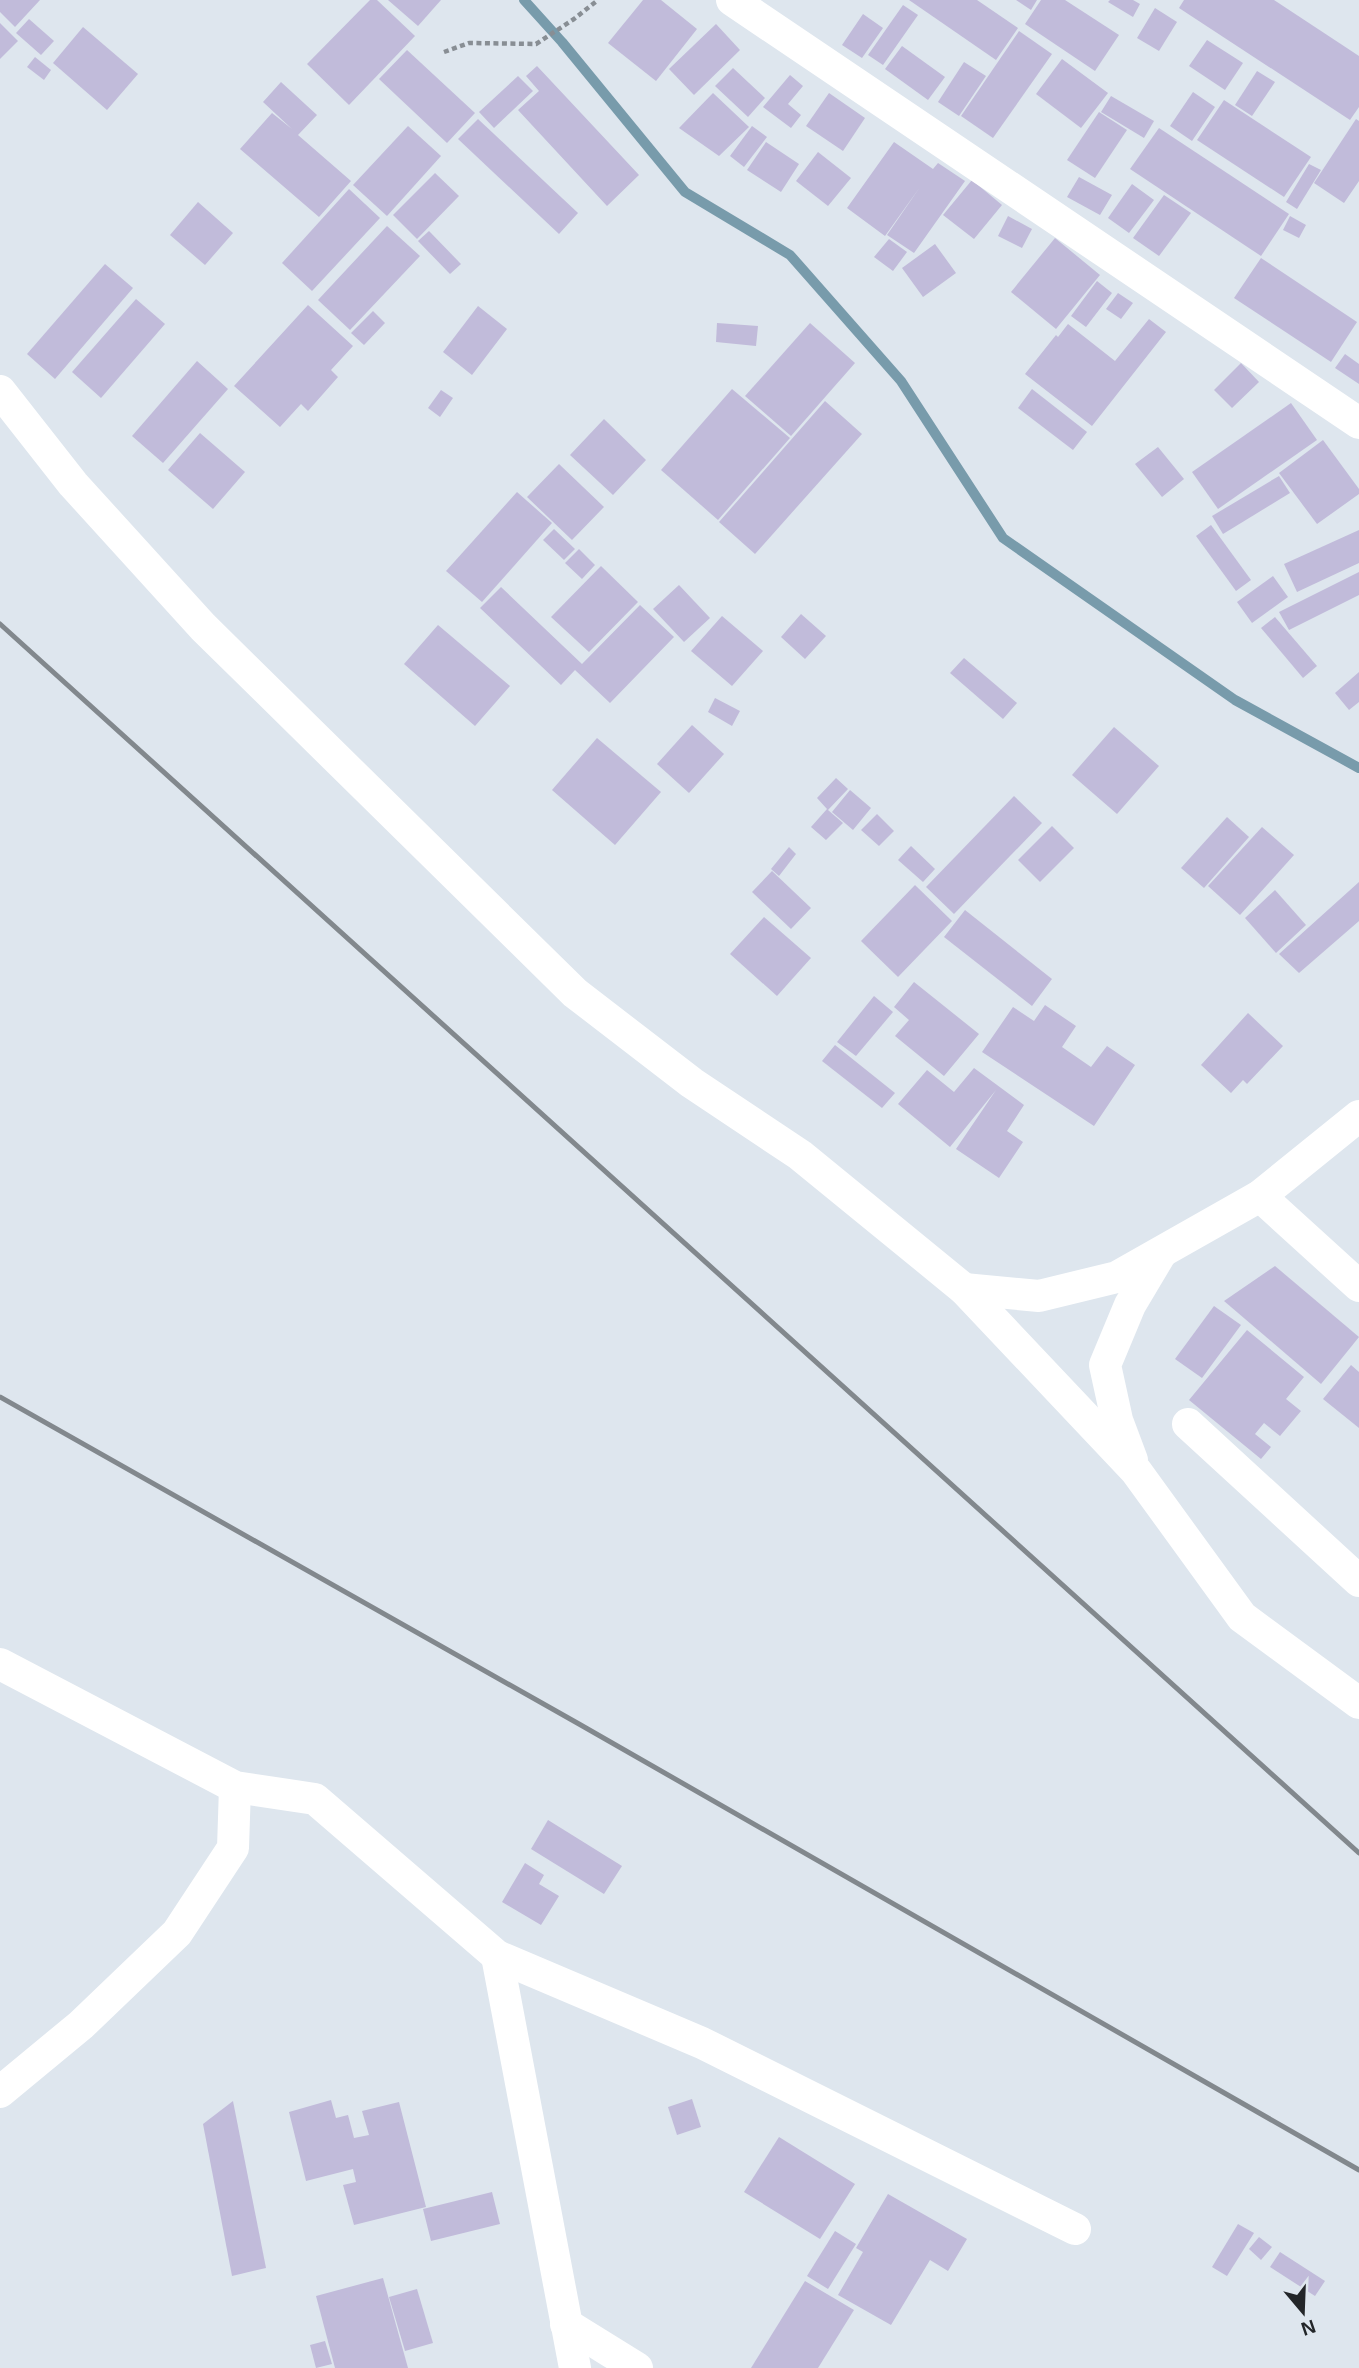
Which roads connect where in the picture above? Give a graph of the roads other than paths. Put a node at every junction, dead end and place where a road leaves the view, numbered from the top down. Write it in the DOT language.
graph roads {
  1 [pos="732,0"];
  2 [pos="0,391"];
  3 [pos="1359,423"];
  4 [pos="1359,1116"];
  5 [pos="1260,1196"];
  6 [pos="1163,1251"];
  7 [pos="1359,1286"];
  8 [pos="964,1289"];
  9 [pos="1188,1424"];
  10 [pos="1136,1471"];
  11 [pos="1359,1581"];
  12 [pos="0,1664"];
  13 [pos="1359,1703"];
  14 [pos="234,1787"];
  15 [pos="497,1955"];
  16 [pos="0,2092"];
  17 [pos="1075,2229"];
  18 [pos="566,2324"];
  19 [pos="575,2368"];
  20 [pos="637,2368"];
  1 -- 3 [label="street"];
  2 -- 8 [label="street"];
  4 -- 5 [label="street"];
  5 -- 6 [label="street"];
  5 -- 7 [label="street"];
  6 -- 8 [label="street"];
  6 -- 10 [label="street"];
  8 -- 10 [label="street"];
  9 -- 11 [label="street"];
  10 -- 13 [label="street"];
  12 -- 14 [label="street"];
  14 -- 15 [label="street"];
  14 -- 16 [label="street"];
  15 -- 17 [label="street"];
  15 -- 18 [label="street"];
  18 -- 19 [label="street"];
  18 -- 20 [label="street"];
}
